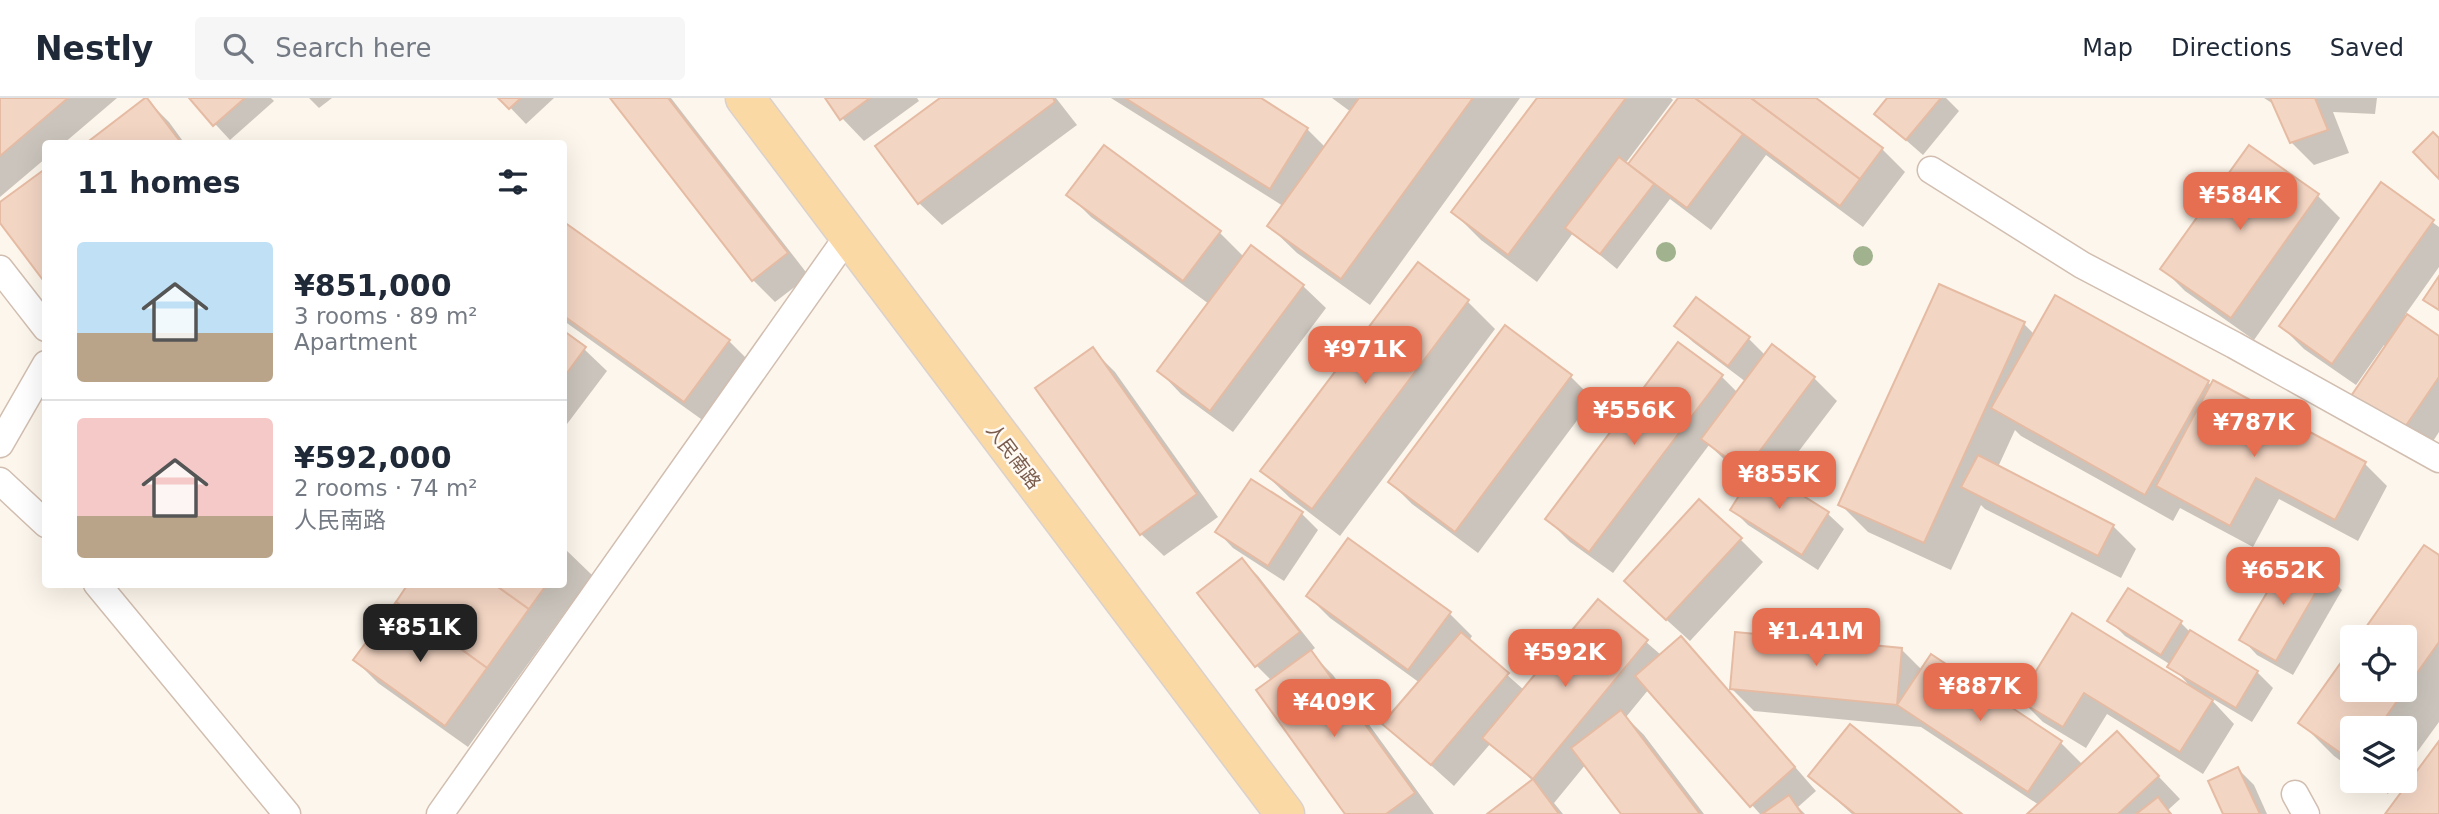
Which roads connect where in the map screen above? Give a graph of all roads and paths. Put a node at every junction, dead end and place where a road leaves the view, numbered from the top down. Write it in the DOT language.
graph roads {
  1 [pos="746,98"];
  2 [pos="1931,170"];
  3 [pos="848,236"];
  4 [pos="0,270"];
  5 [pos="42,323"];
  6 [pos="42,371"];
  7 [pos="0,443"];
  8 [pos="2439,458"];
  9 [pos="0,481"];
  10 [pos="42,520"];
  11 [pos="100,588"];
  12 [pos="286,814"];
  13 [pos="440,814"];
  14 [pos="1285,814"];
  1 -- 3 [label="main road, 人民南路"];
  2 -- 8 [label="street"];
  3 -- 13 [label="street"];
  3 -- 14 [label="main road, 人民南路"];
  4 -- 5 [label="street"];
  6 -- 7 [label="street"];
  9 -- 10 [label="street"];
  11 -- 12 [label="street"];
}
